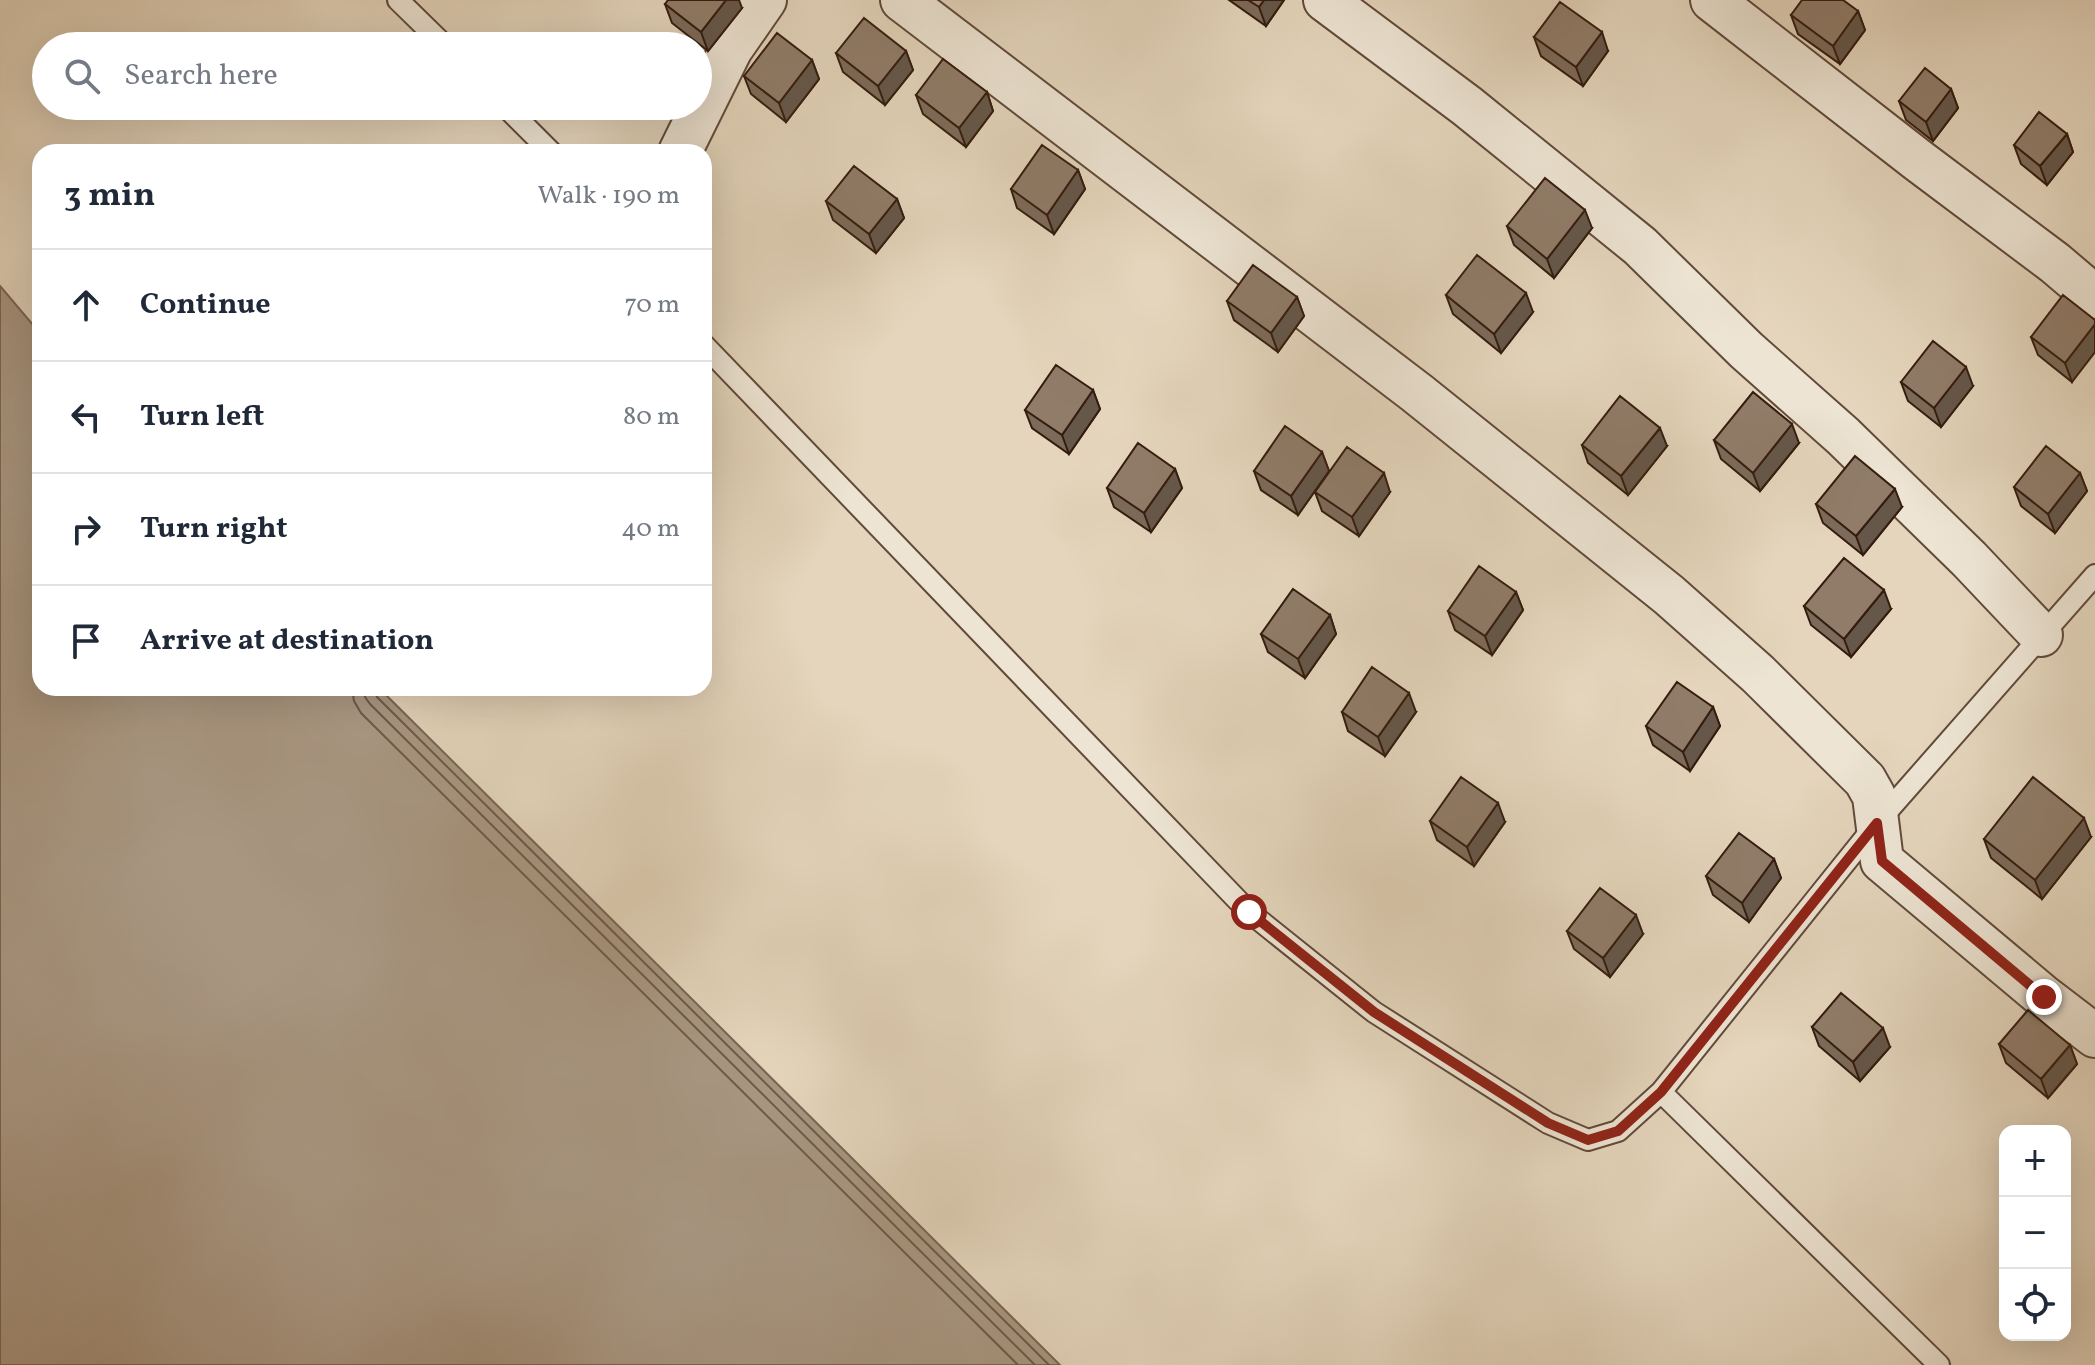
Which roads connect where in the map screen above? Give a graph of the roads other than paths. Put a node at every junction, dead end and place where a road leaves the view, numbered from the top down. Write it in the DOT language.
graph roads {
  1 [pos="398,0"];
  2 [pos="765,0"];
  3 [pos="902,0"];
  4 [pos="1325,0"];
  5 [pos="1712,0"];
  6 [pos="431,32"];
  7 [pos="712,87"];
  8 [pos="519,120"];
  9 [pos="696,120"];
  10 [pos="543,144"];
  11 [pos="684,144"];
  12 [pos="2095,297"];
  13 [pos="712,353"];
  14 [pos="2095,575"];
  15 [pos="2041,635"];
  16 [pos="1877,823"];
  17 [pos="2095,1036"];
  18 [pos="1661,1092"];
  19 [pos="1939,1365"];
  1 -- 6 [label="lane"];
  2 -- 7 [label="street"];
  3 -- 16 [label="street"];
  4 -- 15 [label="street"];
  5 -- 12 [label="street"];
  8 -- 10 [label="lane"];
  9 -- 11 [label="street"];
  13 -- 18 [label="lane"];
  14 -- 15 [label="lane"];
  15 -- 16 [label="lane"];
  16 -- 17 [label="street"];
  16 -- 18 [label="lane"];
  18 -- 19 [label="lane"];
}
